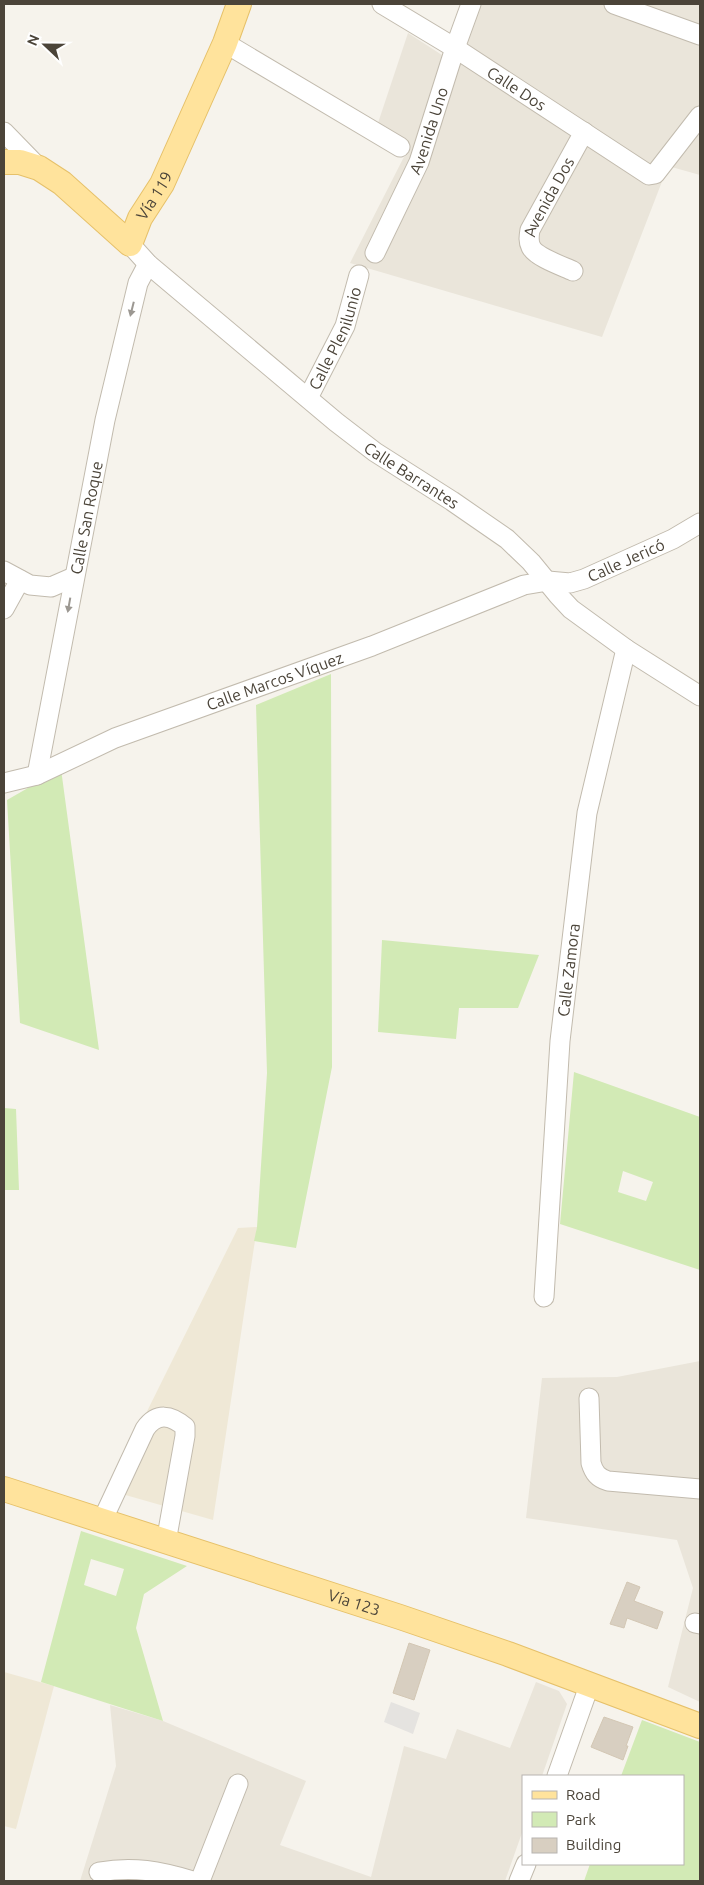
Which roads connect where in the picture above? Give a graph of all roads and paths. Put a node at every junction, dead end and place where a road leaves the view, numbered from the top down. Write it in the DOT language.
graph roads {
  1 [pos="239,4"];
  2 [pos="382,4"];
  3 [pos="472,4"];
  4 [pos="614,4"];
  5 [pos="700,35"];
  6 [pos="226,43"];
  7 [pos="455,48"];
  8 [pos="700,116"];
  9 [pos="4,132"];
  10 [pos="584,132"];
  11 [pos="400,147"];
  12 [pos="4,162"];
  13 [pos="40,168"];
  14 [pos="130,244"];
  15 [pos="375,253"];
  16 [pos="148,264"];
  17 [pos="573,271"];
  18 [pos="359,275"];
  19 [pos="308,398"];
  20 [pos="700,523"];
  21 [pos="12,575"];
  22 [pos="74,577"];
  23 [pos="548,581"];
  24 [pos="4,609"];
  25 [pos="626,649"];
  26 [pos="700,696"];
  27 [pos="37,775"];
  28 [pos="4,783"];
  29 [pos="544,1297"];
  30 [pos="589,1398"];
  31 [pos="4,1488"];
  32 [pos="700,1489"];
  33 [pos="102,1521"];
  34 [pos="166,1542"];
  35 [pos="589,1686"];
  36 [pos="700,1726"];
  37 [pos="557,1775"];
  38 [pos="238,1784"];
  39 [pos="526,1865"];
  40 [pos="99,1872"];
  41 [pos="193,1881"];
  42 [pos="200,1881"];
  43 [pos="519,1881"];
  1 -- 6 [label="main road, Vía 119"];
  2 -- 7 [label="street, Calle Dos"];
  3 -- 7 [label="street, Avenida Uno"];
  4 -- 5 [label="street"];
  6 -- 11 [label="street"];
  6 -- 14 [label="main road, Vía 119"];
  7 -- 10 [label="street, Calle Dos"];
  7 -- 15 [label="street, Avenida Uno"];
  8 -- 10 [label="street, Calle Dos"];
  9 -- 13 [label="street"];
  10 -- 17 [label="street, Avenida Dos"];
  12 -- 13 [label="main road"];
  13 -- 14 [label="main road"];
  14 -- 16 [label="street, Calle Barrantes"];
  16 -- 19 [label="street, Calle Barrantes"];
  16 -- 22 [label="street, Calle San Roque, one-way"];
  18 -- 19 [label="street, Calle Plenilunio"];
  19 -- 23 [label="street, Calle Barrantes"];
  20 -- 23 [label="street, Calle Jericó"];
  21 -- 22 [label="street"];
  21 -- 24 [label="street"];
  22 -- 27 [label="street, Calle San Roque, one-way"];
  23 -- 25 [label="street, Calle Barrantes"];
  23 -- 27 [label="street, Calle Marcos Víquez"];
  25 -- 26 [label="street, Calle Barrantes"];
  25 -- 29 [label="street, Calle Zamora"];
  27 -- 28 [label="street, Calle Marcos Víquez"];
  30 -- 32 [label="street"];
  31 -- 33 [label="main road, Vía 123"];
  33 -- 34 [label="main road, Vía 123"];
  33 -- 34 [label="street"];
  34 -- 35 [label="main road, Vía 123"];
  35 -- 36 [label="main road, Vía 123"];
  35 -- 37 [label="street"];
  38 -- 42 [label="street"];
  39 -- 43 [label="street"];
  40 -- 41 [label="street"];
}
